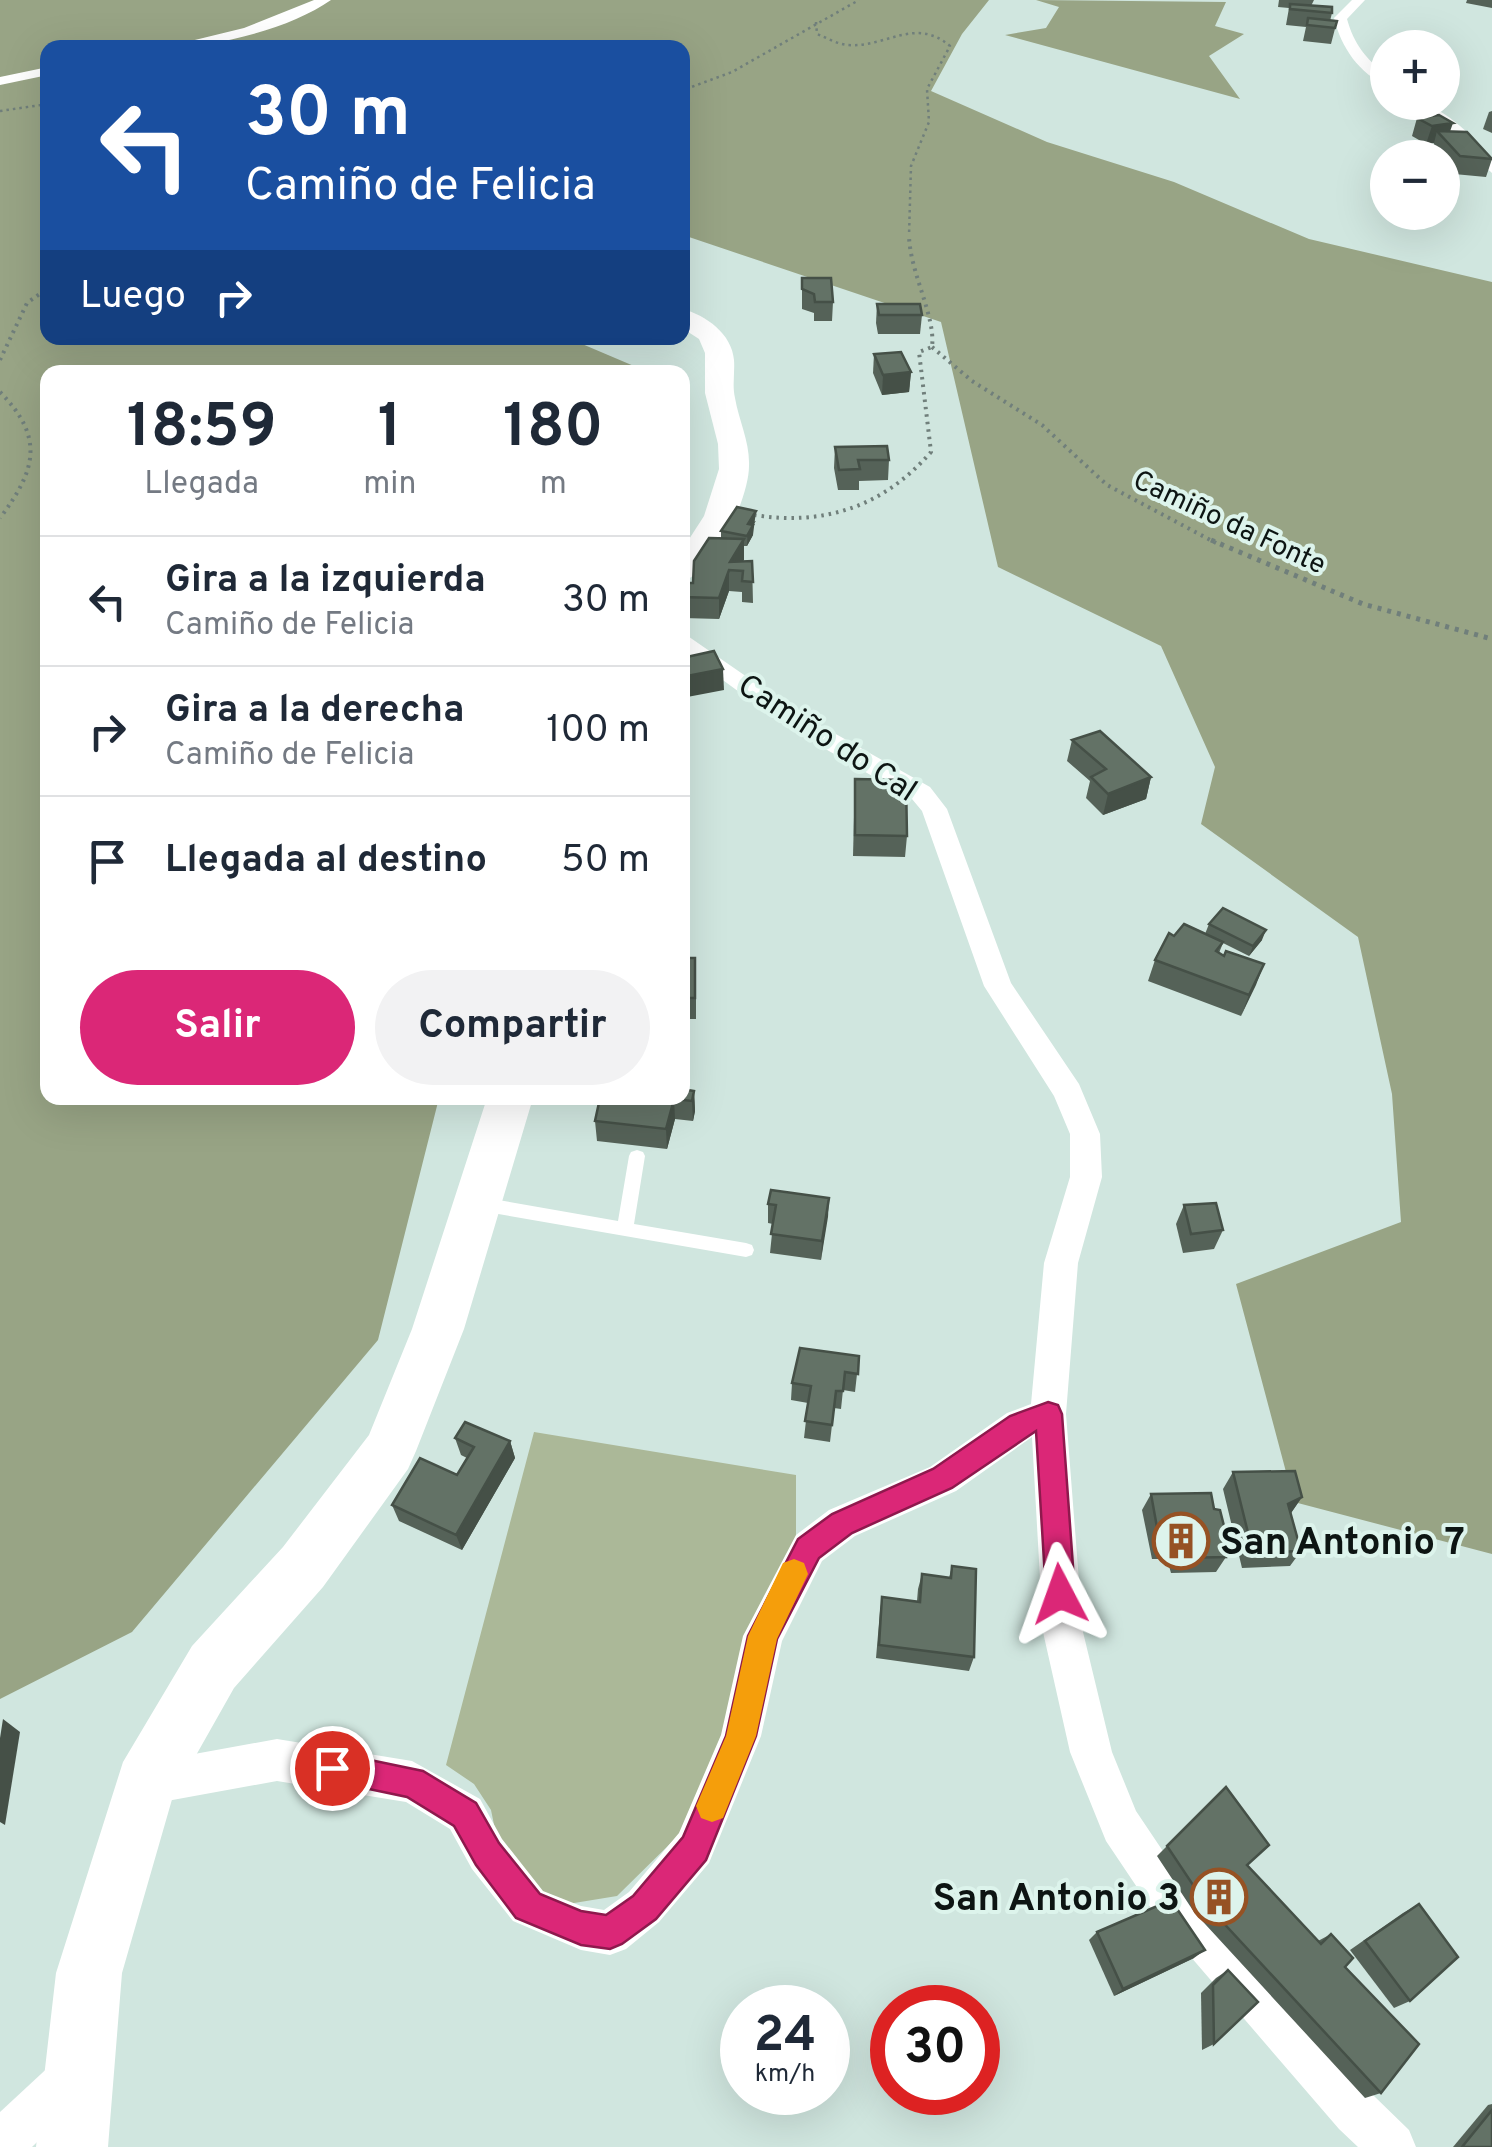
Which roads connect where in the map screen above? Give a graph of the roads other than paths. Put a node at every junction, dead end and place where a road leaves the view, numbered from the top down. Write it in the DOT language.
graph roads {
  1 [pos="326,0"];
  2 [pos="1359,0"];
  3 [pos="206,40"];
  4 [pos="1370,69"];
  5 [pos="40,74"];
  6 [pos="0,81"];
  7 [pos="1441,120"];
  8 [pos="1492,168"];
  9 [pos="690,321"];
  10 [pos="690,562"];
  11 [pos="690,645"];
  12 [pos="508,1105"];
  13 [pos="637,1156"];
  14 [pos="477,1203"];
  15 [pos="625,1228"];
  16 [pos="746,1250"];
  17 [pos="1048,1414"];
  18 [pos="145,1784"];
  19 [pos="80,2068"];
  20 [pos="0,2145"];
  21 [pos="72,2147"];
  22 [pos="1392,2147"];
  1 -- 3 [label="street"];
  2 -- 4 [label="street"];
  5 -- 6 [label="street"];
  7 -- 8 [label="street"];
  9 -- 10 [label="street"];
  11 -- 17 [label="street, Camiño do Cal"];
  12 -- 14 [label="street"];
  13 -- 15 [label="lane"];
  14 -- 15 [label="lane"];
  14 -- 18 [label="street"];
  15 -- 16 [label="lane"];
  17 -- 18 [label="street"];
  17 -- 22 [label="street, Camiño do Cal"];
  18 -- 19 [label="street"];
  19 -- 20 [label="street"];
  19 -- 21 [label="street"];
}
